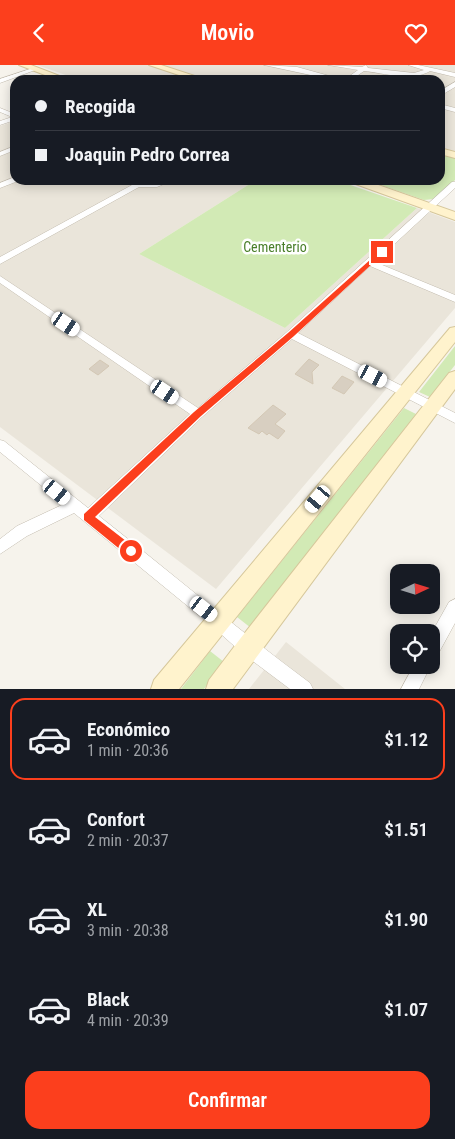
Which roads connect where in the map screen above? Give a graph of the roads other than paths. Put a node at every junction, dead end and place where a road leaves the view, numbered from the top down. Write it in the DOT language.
graph roads {
  1 [pos="22,65"];
  2 [pos="153,65"];
  3 [pos="267,65"];
  4 [pos="332,65"];
  5 [pos="411,65"];
  6 [pos="351,66"];
  7 [pos="367,67"];
  8 [pos="35,69"];
  9 [pos="429,69"];
  10 [pos="18,75"];
  11 [pos="52,75"];
  12 [pos="186,75"];
  13 [pos="321,75"];
  14 [pos="355,75"];
  15 [pos="455,75"];
  16 [pos="455,184"];
  17 [pos="137,185"];
  18 [pos="159,185"];
  19 [pos="368,185"];
  20 [pos="430,207"];
  21 [pos="455,216"];
  22 [pos="0,261"];
  23 [pos="370,263"];
  24 [pos="0,279"];
  25 [pos="455,299"];
  26 [pos="455,332"];
  27 [pos="291,335"];
  28 [pos="455,377"];
  29 [pos="406,393"];
  30 [pos="433,407"];
  31 [pos="198,414"];
  32 [pos="455,418"];
  33 [pos="0,445"];
  34 [pos="74,506"];
  35 [pos="88,517"];
  36 [pos="0,547"];
  37 [pos="455,607"];
  38 [pos="218,620"];
  39 [pos="440,634"];
  40 [pos="248,647"];
  41 [pos="418,674"];
  42 [pos="163,689"];
  43 [pos="218,689"];
  44 [pos="304,689"];
  45 [pos="410,689"];
  1 -- 8 [label="street"];
  2 -- 12 [label="street"];
  3 -- 13 [label="street"];
  4 -- 6 [label="street"];
  5 -- 9 [label="street"];
  6 -- 7 [label="street"];
  7 -- 9 [label="street"];
  7 -- 14 [label="street"];
  8 -- 10 [label="street"];
  8 -- 11 [label="street"];
  9 -- 15 [label="street"];
  16 -- 20 [label="street"];
  17 -- 18 [label="street"];
  17 -- 22 [label="street"];
  19 -- 20 [label="street"];
  20 -- 21 [label="street"];
  20 -- 23 [label="street"];
  23 -- 25 [label="street"];
  23 -- 27 [label="street"];
  24 -- 31 [label="street"];
  26 -- 29 [label="street"];
  27 -- 29 [label="street"];
  27 -- 31 [label="street"];
  28 -- 30 [label="street"];
  29 -- 30 [label="street"];
  29 -- 38 [label="street"];
  30 -- 32 [label="street"];
  30 -- 40 [label="street"];
  31 -- 35 [label="street"];
  33 -- 34 [label="street"];
  34 -- 35 [label="street"];
  34 -- 36 [label="street"];
  35 -- 38 [label="street"];
  37 -- 39 [label="street"];
  38 -- 40 [label="street"];
  38 -- 42 [label="street"];
  40 -- 43 [label="street"];
  40 -- 44 [label="street"];
  41 -- 45 [label="street"];
}
